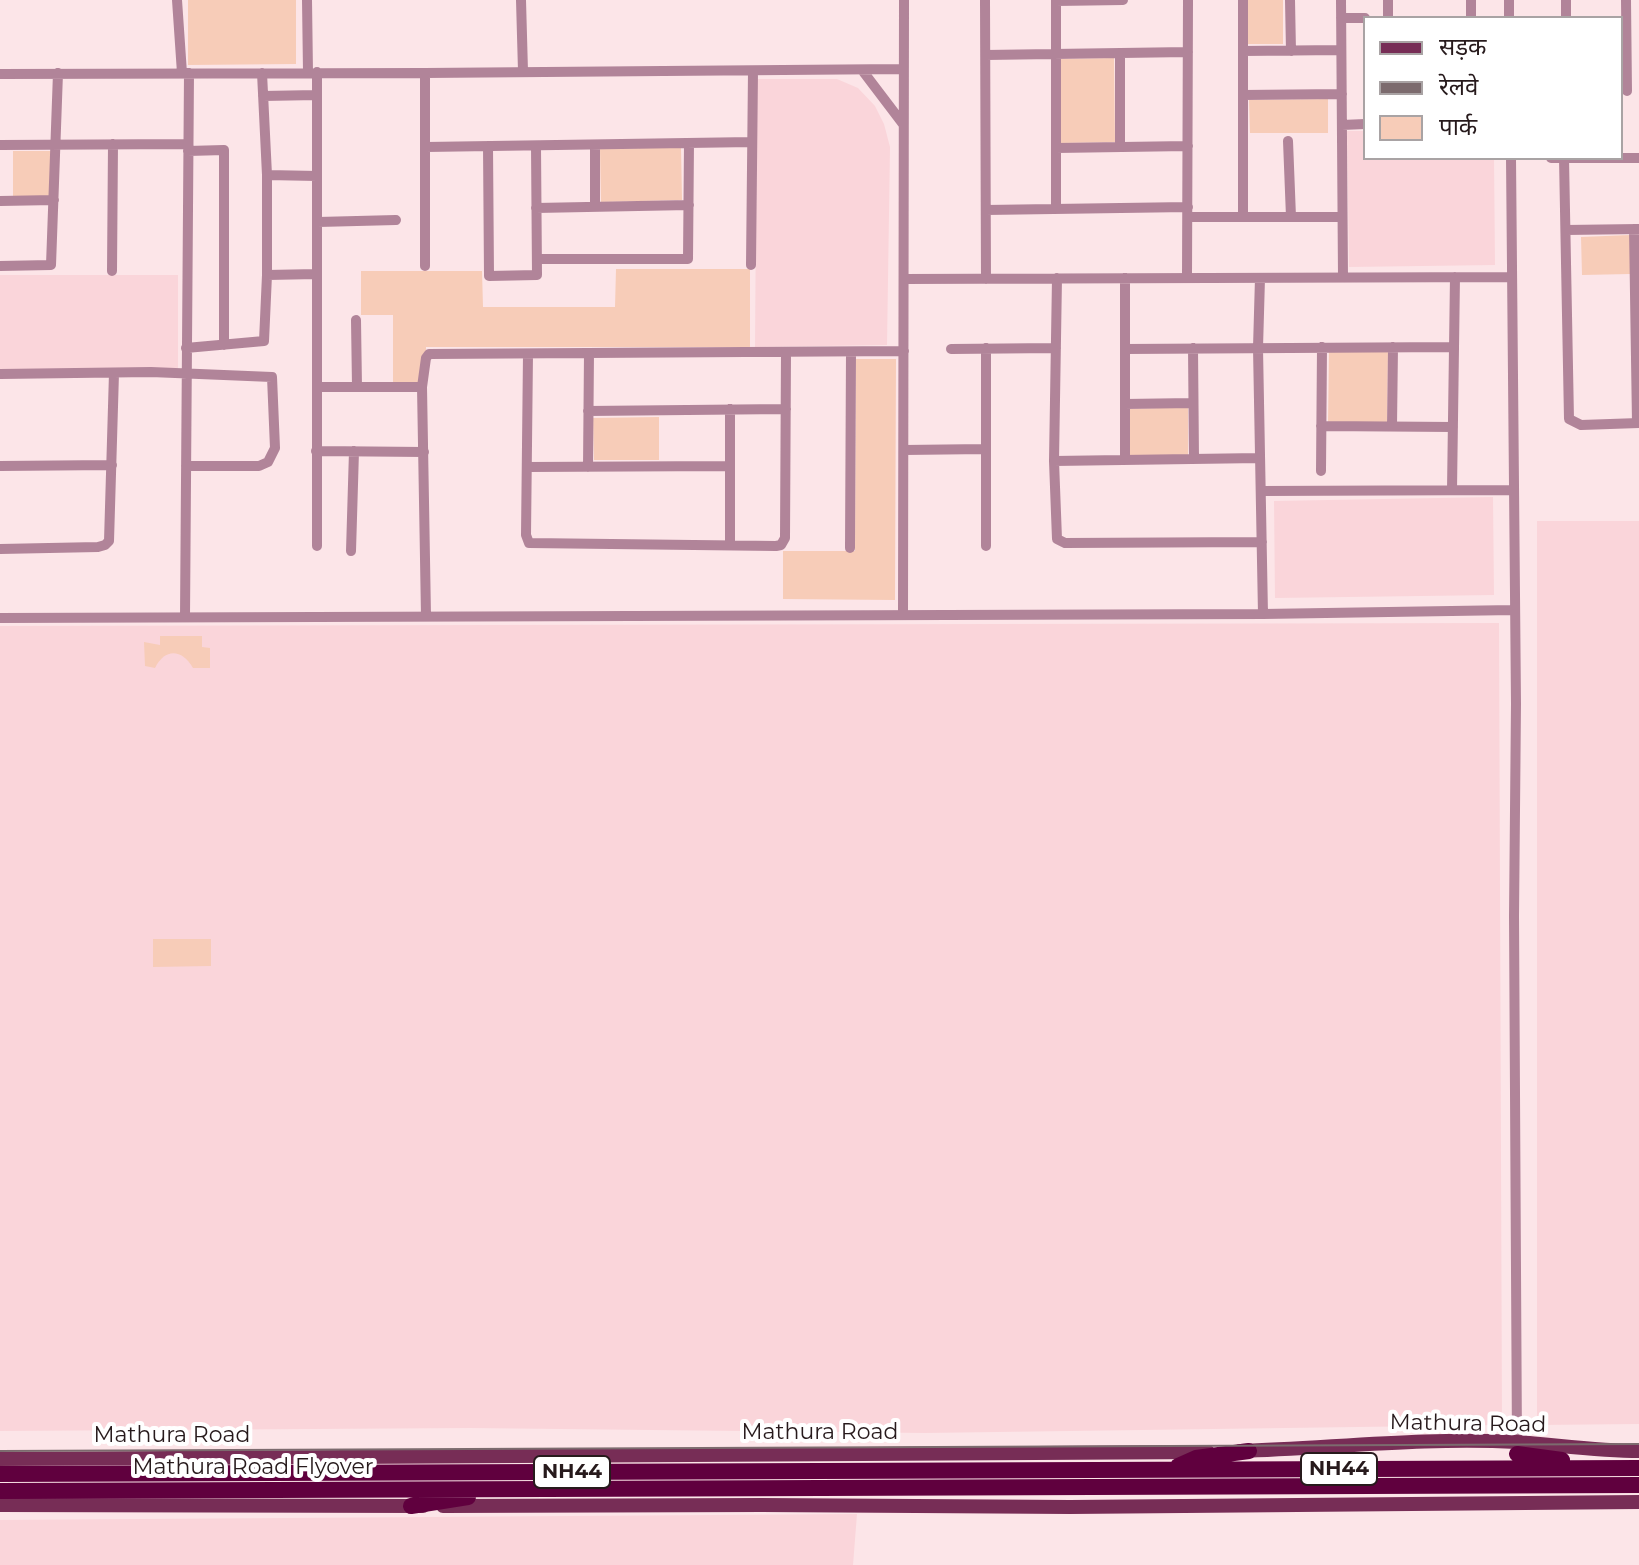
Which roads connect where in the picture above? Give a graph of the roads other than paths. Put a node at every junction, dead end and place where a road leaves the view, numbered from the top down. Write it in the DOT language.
graph roads {
  1 [pos="177,0"];
  2 [pos="307,0"];
  3 [pos="521,0"];
  4 [pos="904,0"];
  5 [pos="985,0"];
  6 [pos="1056,0"];
  7 [pos="1123,0"];
  8 [pos="1188,0"];
  9 [pos="1243,0"];
  10 [pos="1290,0"];
  11 [pos="1341,0"];
  12 [pos="1626,0"];
  13 [pos="1341,18"];
  14 [pos="1363,18"];
  15 [pos="1341,50"];
  16 [pos="1243,51"];
  17 [pos="1291,51"];
  18 [pos="1188,52"];
  19 [pos="1120,53"];
  20 [pos="1056,54"];
  21 [pos="986,55"];
  22 [pos="902,69"];
  23 [pos="862,70"];
  24 [pos="523,71"];
  25 [pos="753,71"];
  26 [pos="312,72"];
  27 [pos="58,73"];
  28 [pos="185,73"];
  29 [pos="262,73"];
  30 [pos="425,73"];
  31 [pos="0,74"];
  32 [pos="1624,91"];
  33 [pos="1639,91"];
  34 [pos="1342,94"];
  35 [pos="317,95"];
  36 [pos="1243,95"];
  37 [pos="263,96"];
  38 [pos="903,124"];
  39 [pos="1363,124"];
  40 [pos="1342,125"];
  41 [pos="1288,141"];
  42 [pos="752,142"];
  43 [pos="689,143"];
  44 [pos="113,144"];
  45 [pos="0,145"];
  46 [pos="56,145"];
  47 [pos="595,145"];
  48 [pos="488,146"];
  49 [pos="536,146"];
  50 [pos="1188,146"];
  51 [pos="426,147"];
  52 [pos="1120,147"];
  53 [pos="188,148"];
  54 [pos="1056,148"];
  55 [pos="1511,160"];
  56 [pos="1564,160"];
  57 [pos="267,175"];
  58 [pos="317,176"];
  59 [pos="54,200"];
  60 [pos="0,201"];
  61 [pos="689,205"];
  62 [pos="595,207"];
  63 [pos="536,208"];
  64 [pos="1056,209"];
  65 [pos="986,210"];
  66 [pos="1188,212"];
  67 [pos="1243,217"];
  68 [pos="1291,217"];
  69 [pos="1342,217"];
  70 [pos="396,220"];
  71 [pos="318,222"];
  72 [pos="1636,229"];
  73 [pos="1566,230"];
  74 [pos="537,259"];
  75 [pos="751,265"];
  76 [pos="0,266"];
  77 [pos="425,266"];
  78 [pos="112,271"];
  79 [pos="317,274"];
  80 [pos="267,275"];
  81 [pos="1343,277"];
  82 [pos="1455,277"];
  83 [pos="1512,277"];
  84 [pos="1057,278"];
  85 [pos="1125,278"];
  86 [pos="1187,278"];
  87 [pos="1260,278"];
  88 [pos="904,279"];
  89 [pos="986,279"];
  90 [pos="356,320"];
  91 [pos="224,345"];
  92 [pos="1322,347"];
  93 [pos="1393,347"];
  94 [pos="1454,347"];
  95 [pos="186,348"];
  96 [pos="986,348"];
  97 [pos="1056,348"];
  98 [pos="1193,348"];
  99 [pos="1258,348"];
  100 [pos="951,349"];
  101 [pos="1125,349"];
  102 [pos="904,351"];
  103 [pos="786,352"];
  104 [pos="851,352"];
  105 [pos="589,353"];
  106 [pos="528,354"];
  107 [pos="114,373"];
  108 [pos="0,374"];
  109 [pos="186,374"];
  110 [pos="317,387"];
  111 [pos="357,387"];
  112 [pos="422,387"];
  113 [pos="1193,403"];
  114 [pos="1125,404"];
  115 [pos="730,409"];
  116 [pos="786,409"];
  117 [pos="588,411"];
  118 [pos="1638,423"];
  119 [pos="1321,426"];
  120 [pos="1392,426"];
  121 [pos="1453,427"];
  122 [pos="986,449"];
  123 [pos="904,450"];
  124 [pos="316,451"];
  125 [pos="354,451"];
  126 [pos="424,452"];
  127 [pos="1260,458"];
  128 [pos="1194,459"];
  129 [pos="1125,460"];
  130 [pos="1054,461"];
  131 [pos="112,465"];
  132 [pos="0,466"];
  133 [pos="186,466"];
  134 [pos="730,466"];
  135 [pos="527,467"];
  136 [pos="588,467"];
  137 [pos="1321,471"];
  138 [pos="1452,490"];
  139 [pos="1513,490"];
  140 [pos="1261,491"];
  141 [pos="1262,542"];
  142 [pos="730,545"];
  143 [pos="317,546"];
  144 [pos="986,546"];
  145 [pos="850,548"];
  146 [pos="0,549"];
  147 [pos="351,551"];
  148 [pos="1514,610"];
  149 [pos="1263,614"];
  150 [pos="903,615"];
  151 [pos="426,616"];
  152 [pos="185,617"];
  153 [pos="0,618"];
  154 [pos="1249,1451"];
  155 [pos="1639,1451"];
  156 [pos="1145,1454"];
  157 [pos="1517,1455"];
  158 [pos="0,1459"];
  159 [pos="1631,1468"];
  160 [pos="1166,1470"];
  161 [pos="0,1474"];
  162 [pos="1639,1485"];
  163 [pos="505,1489"];
  164 [pos="0,1491"];
  165 [pos="1639,1502"];
  166 [pos="0,1505"];
  167 [pos="411,1506"];
  1 -- 28 [label="street"];
  2 -- 26 [label="street"];
  3 -- 24 [label="street"];
  4 -- 22 [label="street"];
  5 -- 21 [label="street"];
  6 -- 7 [label="street"];
  6 -- 20 [label="street"];
  8 -- 18 [label="street"];
  9 -- 16 [label="street"];
  10 -- 17 [label="street"];
  11 -- 13 [label="street"];
  12 -- 32 [label="street"];
  13 -- 14 [label="street"];
  13 -- 15 [label="street"];
  15 -- 17 [label="street"];
  15 -- 34 [label="street"];
  16 -- 17 [label="street"];
  16 -- 36 [label="street"];
  18 -- 19 [label="street"];
  18 -- 50 [label="street"];
  19 -- 20 [label="street"];
  19 -- 52 [label="street"];
  20 -- 21 [label="street"];
  20 -- 54 [label="street"];
  21 -- 65 [label="street"];
  22 -- 23 [label="street"];
  22 -- 38 [label="street"];
  23 -- 25 [label="street"];
  23 -- 38 [label="street"];
  24 -- 25 [label="street"];
  24 -- 30 [label="street"];
  25 -- 42 [label="street"];
  26 -- 29 [label="street"];
  26 -- 30 [label="street"];
  26 -- 35 [label="street"];
  27 -- 28 [label="street"];
  27 -- 31 [label="street"];
  27 -- 46 [label="street"];
  28 -- 29 [label="street"];
  28 -- 53 [label="street"];
  29 -- 37 [label="street"];
  30 -- 51 [label="street"];
  32 -- 33 [label="street"];
  34 -- 36 [label="street"];
  34 -- 40 [label="street"];
  35 -- 37 [label="street"];
  35 -- 58 [label="street"];
  36 -- 67 [label="street"];
  37 -- 57 [label="street"];
  38 -- 88 [label="street"];
  39 -- 40 [label="street"];
  40 -- 69 [label="street"];
  41 -- 68 [label="street"];
  42 -- 43 [label="street"];
  42 -- 75 [label="street"];
  43 -- 47 [label="street"];
  43 -- 61 [label="street"];
  44 -- 46 [label="street"];
  44 -- 53 [label="street"];
  44 -- 78 [label="street"];
  45 -- 46 [label="street"];
  46 -- 59 [label="street"];
  47 -- 49 [label="street"];
  47 -- 62 [label="street"];
  48 -- 49 [label="street"];
  48 -- 51 [label="street"];
  48 -- 74 [label="street"];
  49 -- 63 [label="street"];
  50 -- 52 [label="street"];
  50 -- 66 [label="street"];
  51 -- 77 [label="street"];
  52 -- 54 [label="street"];
  53 -- 91 [label="street"];
  53 -- 95 [label="street"];
  54 -- 64 [label="street"];
  55 -- 83 [label="street"];
  56 -- 73 [label="street"];
  57 -- 58 [label="street"];
  57 -- 80 [label="street"];
  58 -- 71 [label="street"];
  59 -- 60 [label="street"];
  59 -- 76 [label="street"];
  61 -- 62 [label="street"];
  61 -- 74 [label="street"];
  62 -- 63 [label="street"];
  63 -- 74 [label="street"];
  64 -- 65 [label="street"];
  64 -- 66 [label="street"];
  65 -- 89 [label="street"];
  66 -- 67 [label="street"];
  66 -- 86 [label="street"];
  67 -- 68 [label="street"];
  68 -- 69 [label="street"];
  69 -- 81 [label="street"];
  70 -- 71 [label="street"];
  71 -- 79 [label="street"];
  72 -- 73 [label="street"];
  72 -- 118 [label="street"];
  73 -- 118 [label="street"];
  79 -- 80 [label="street"];
  79 -- 110 [label="street"];
  80 -- 91 [label="street"];
  81 -- 82 [label="street"];
  81 -- 87 [label="street"];
  82 -- 83 [label="street"];
  82 -- 94 [label="street"];
  83 -- 139 [label="street"];
  84 -- 85 [label="street"];
  84 -- 89 [label="street"];
  84 -- 97 [label="street"];
  85 -- 86 [label="street"];
  85 -- 101 [label="street"];
  86 -- 87 [label="street"];
  87 -- 99 [label="street"];
  88 -- 89 [label="street"];
  88 -- 102 [label="street"];
  90 -- 111 [label="street"];
  91 -- 95 [label="street"];
  92 -- 93 [label="street"];
  92 -- 99 [label="street"];
  92 -- 119 [label="street"];
  93 -- 94 [label="street"];
  93 -- 120 [label="street"];
  94 -- 121 [label="street"];
  95 -- 109 [label="street"];
  96 -- 97 [label="street"];
  96 -- 100 [label="street"];
  96 -- 122 [label="street"];
  97 -- 130 [label="street"];
  98 -- 99 [label="street"];
  98 -- 101 [label="street"];
  98 -- 113 [label="street"];
  99 -- 127 [label="street"];
  101 -- 114 [label="street"];
  102 -- 104 [label="street"];
  102 -- 123 [label="street"];
  103 -- 104 [label="street"];
  103 -- 105 [label="street"];
  103 -- 116 [label="street"];
  104 -- 145 [label="street"];
  105 -- 106 [label="street"];
  105 -- 117 [label="street"];
  106 -- 112 [label="street"];
  106 -- 135 [label="street"];
  107 -- 108 [label="street"];
  107 -- 109 [label="street"];
  107 -- 131 [label="street"];
  109 -- 133 [label="street"];
  109 -- 133 [label="street"];
  110 -- 111 [label="street"];
  110 -- 124 [label="street"];
  111 -- 112 [label="street"];
  112 -- 126 [label="street"];
  113 -- 114 [label="street"];
  113 -- 128 [label="street"];
  114 -- 129 [label="street"];
  115 -- 116 [label="street"];
  115 -- 117 [label="street"];
  115 -- 134 [label="street"];
  116 -- 142 [label="street"];
  117 -- 136 [label="street"];
  119 -- 120 [label="street"];
  119 -- 137 [label="street"];
  120 -- 121 [label="street"];
  121 -- 138 [label="street"];
  122 -- 123 [label="street"];
  122 -- 144 [label="street"];
  123 -- 150 [label="street"];
  124 -- 125 [label="street"];
  124 -- 143 [label="street"];
  125 -- 126 [label="street"];
  125 -- 147 [label="street"];
  126 -- 151 [label="street"];
  127 -- 128 [label="street"];
  127 -- 140 [label="street"];
  128 -- 129 [label="street"];
  129 -- 130 [label="street"];
  130 -- 141 [label="street"];
  131 -- 132 [label="street"];
  131 -- 146 [label="street"];
  133 -- 152 [label="street"];
  134 -- 136 [label="street"];
  134 -- 142 [label="street"];
  135 -- 136 [label="street"];
  135 -- 142 [label="street"];
  138 -- 139 [label="street"];
  138 -- 140 [label="street"];
  139 -- 148 [label="street"];
  140 -- 141 [label="street"];
  141 -- 149 [label="street"];
  148 -- 149 [label="street"];
  148 -- 157 [label="street"];
  149 -- 150 [label="street"];
  150 -- 151 [label="street"];
  151 -- 152 [label="street"];
  152 -- 153 [label="street"];
  154 -- 156 [label="main road, Mathura Road"];
  154 -- 157 [label="main road, Mathura Road"];
  154 -- 160 [label="highway"];
  155 -- 157 [label="main road, Mathura Road"];
  156 -- 158 [label="main road, Mathura Road"];
  156 -- 160 [label="highway"];
  157 -- 159 [label="highway"];
  157 -- 160 [label="highway, Mathura Road / NH44"];
  160 -- 161 [label="highway, Mathura Road Flyover / NH44"];
  162 -- 163 [label="highway, NH44"];
  163 -- 164 [label="highway, Mathura Road Flyover / NH44"];
  163 -- 167 [label="highway"];
  165 -- 167 [label="main road"];
  166 -- 167 [label="main road"];
}
